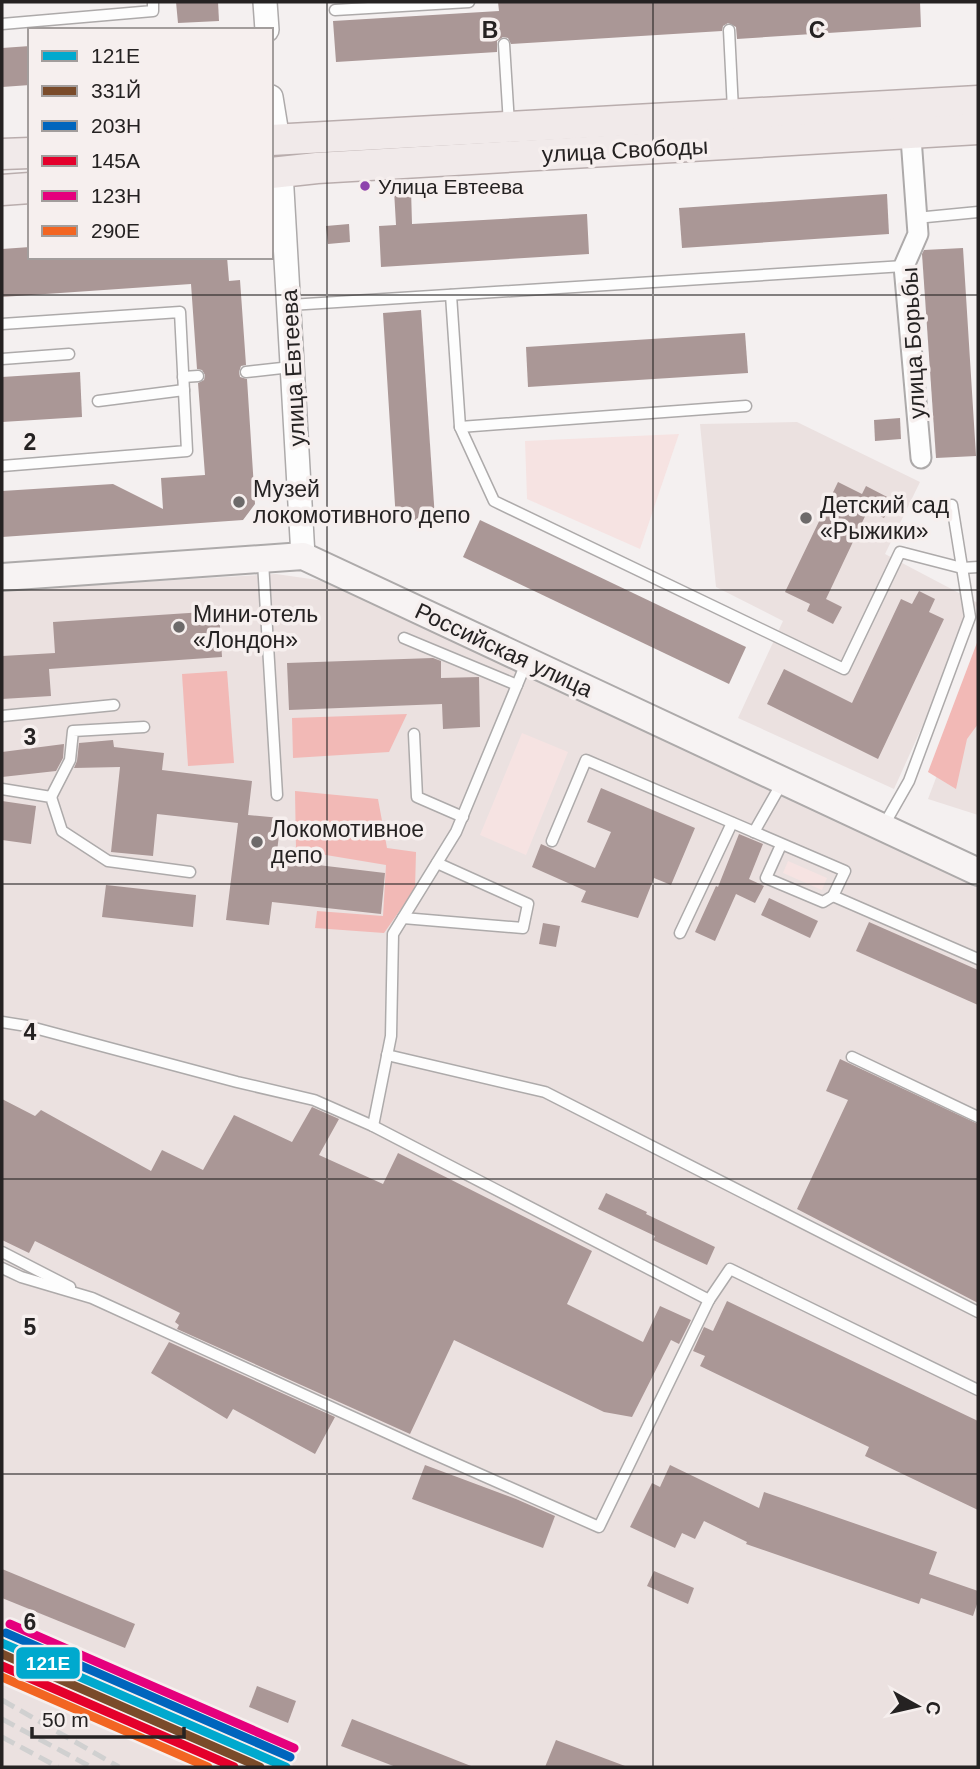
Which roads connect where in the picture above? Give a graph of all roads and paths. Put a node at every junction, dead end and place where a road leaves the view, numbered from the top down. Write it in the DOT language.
graph roads {
  1 [pos="153,2"];
  2 [pos="265,2"];
  3 [pos="469,2"];
  4 [pos="335,10"];
  5 [pos="2,24"];
  6 [pos="267,28"];
  7 [pos="729,30"];
  8 [pos="504,44"];
  9 [pos="978,101"];
  10 [pos="733,115"];
  11 [pos="273,118"];
  12 [pos="909,119"];
  13 [pos="510,127"];
  14 [pos="978,129"];
  15 [pos="275,140"];
  16 [pos="28,153"];
  17 [pos="2,154"];
  18 [pos="276,172"];
  19 [pos="28,188"];
  20 [pos="2,190"];
  21 [pos="978,212"];
  22 [pos="916,218"];
  23 [pos="904,266"];
  24 [pos="451,295"];
  25 [pos="289,305"];
  26 [pos="2,324"];
  27 [pos="69,354"];
  28 [pos="2,359"];
  29 [pos="292,367"];
  30 [pos="246,372"];
  31 [pos="198,376"];
  32 [pos="183,377"];
  33 [pos="184,390"];
  34 [pos="98,401"];
  35 [pos="746,406"];
  36 [pos="460,428"];
  37 [pos="920,458"];
  38 [pos="2,466"];
  39 [pos="952,505"];
  40 [pos="303,556"];
  41 [pos="262,559"];
  42 [pos="978,567"];
  43 [pos="962,568"];
  44 [pos="2,577"];
  45 [pos="404,638"];
  46 [pos="527,661"];
  47 [pos="517,685"];
  48 [pos="114,705"];
  49 [pos="2,716"];
  50 [pos="144,727"];
  51 [pos="414,734"];
  52 [pos="783,780"];
  53 [pos="2,789"];
  54 [pos="277,795"];
  55 [pos="51,797"];
  56 [pos="463,817"];
  57 [pos="732,823"];
  58 [pos="883,826"];
  59 [pos="754,832"];
  60 [pos="552,841"];
  61 [pos="781,845"];
  62 [pos="437,863"];
  63 [pos="190,872"];
  64 [pos="978,872"];
  65 [pos="832,896"];
  66 [pos="403,918"];
  67 [pos="680,933"];
  68 [pos="978,959"];
  69 [pos="2,1022"];
  70 [pos="387,1055"];
  71 [pos="852,1057"];
  72 [pos="978,1117"];
  73 [pos="373,1126"];
  74 [pos="2,1252"];
  75 [pos="2,1268"];
  76 [pos="92,1297"];
  77 [pos="709,1300"];
  78 [pos="978,1312"];
  79 [pos="978,1390"];
  1 -- 5 [label="lane"];
  2 -- 6 [label="street"];
  3 -- 4 [label="lane"];
  7 -- 10 [label="lane"];
  8 -- 13 [label="lane"];
  9 -- 12 [label="main road, улица Свободы"];
  10 -- 12 [label="main road, улица Свободы"];
  10 -- 13 [label="main road, улица Свободы"];
  11 -- 15 [label="street, улица Евтеева"];
  12 -- 14 [label="main road, улица Свободы"];
  12 -- 18 [label="main road, улица Свободы"];
  12 -- 22 [label="street, улица Борьбы"];
  13 -- 15 [label="main road, улица Свободы"];
  15 -- 18 [label="main road, улица Евтеева"];
  16 -- 17 [label="main road"];
  18 -- 25 [label="street, улица Евтеева"];
  19 -- 20 [label="main road"];
  21 -- 22 [label="lane"];
  22 -- 23 [label="street, улица Борьбы"];
  23 -- 24 [label="lane"];
  23 -- 37 [label="street, улица Борьбы"];
  24 -- 25 [label="lane"];
  24 -- 36 [label="lane"];
  25 -- 29 [label="street, улица Евтеева"];
  26 -- 32 [label="lane"];
  27 -- 28 [label="lane"];
  29 -- 30 [label="lane"];
  29 -- 40 [label="street, улица Евтеева"];
  31 -- 32 [label="lane"];
  32 -- 33 [label="lane"];
  33 -- 34 [label="lane"];
  33 -- 38 [label="lane"];
  35 -- 36 [label="lane"];
  36 -- 43 [label="lane"];
  39 -- 43 [label="lane"];
  40 -- 41 [label="main road, Российская улица"];
  40 -- 46 [label="main road, Российская улица"];
  41 -- 44 [label="main road, Российская улица"];
  41 -- 54 [label="lane"];
  42 -- 43 [label="lane"];
  43 -- 58 [label="lane"];
  45 -- 47 [label="lane"];
  46 -- 47 [label="lane"];
  46 -- 52 [label="main road, Российская улица"];
  47 -- 56 [label="lane"];
  48 -- 49 [label="lane"];
  50 -- 55 [label="lane"];
  51 -- 56 [label="lane"];
  52 -- 58 [label="main road, Российская улица"];
  52 -- 59 [label="lane"];
  53 -- 55 [label="lane"];
  55 -- 63 [label="lane"];
  56 -- 62 [label="lane"];
  57 -- 59 [label="lane"];
  57 -- 60 [label="lane"];
  57 -- 67 [label="lane"];
  58 -- 64 [label="main road, Российская улица"];
  59 -- 61 [label="lane"];
  61 -- 65 [label="lane"];
  61 -- 65 [label="lane"];
  62 -- 66 [label="lane"];
  62 -- 66 [label="lane"];
  65 -- 68 [label="lane"];
  66 -- 70 [label="lane"];
  69 -- 73 [label="lane"];
  70 -- 73 [label="lane"];
  70 -- 78 [label="lane"];
  71 -- 72 [label="lane"];
  73 -- 77 [label="lane"];
  74 -- 76 [label="lane"];
  75 -- 76 [label="lane"];
  76 -- 77 [label="lane"];
  77 -- 79 [label="lane"];
}
